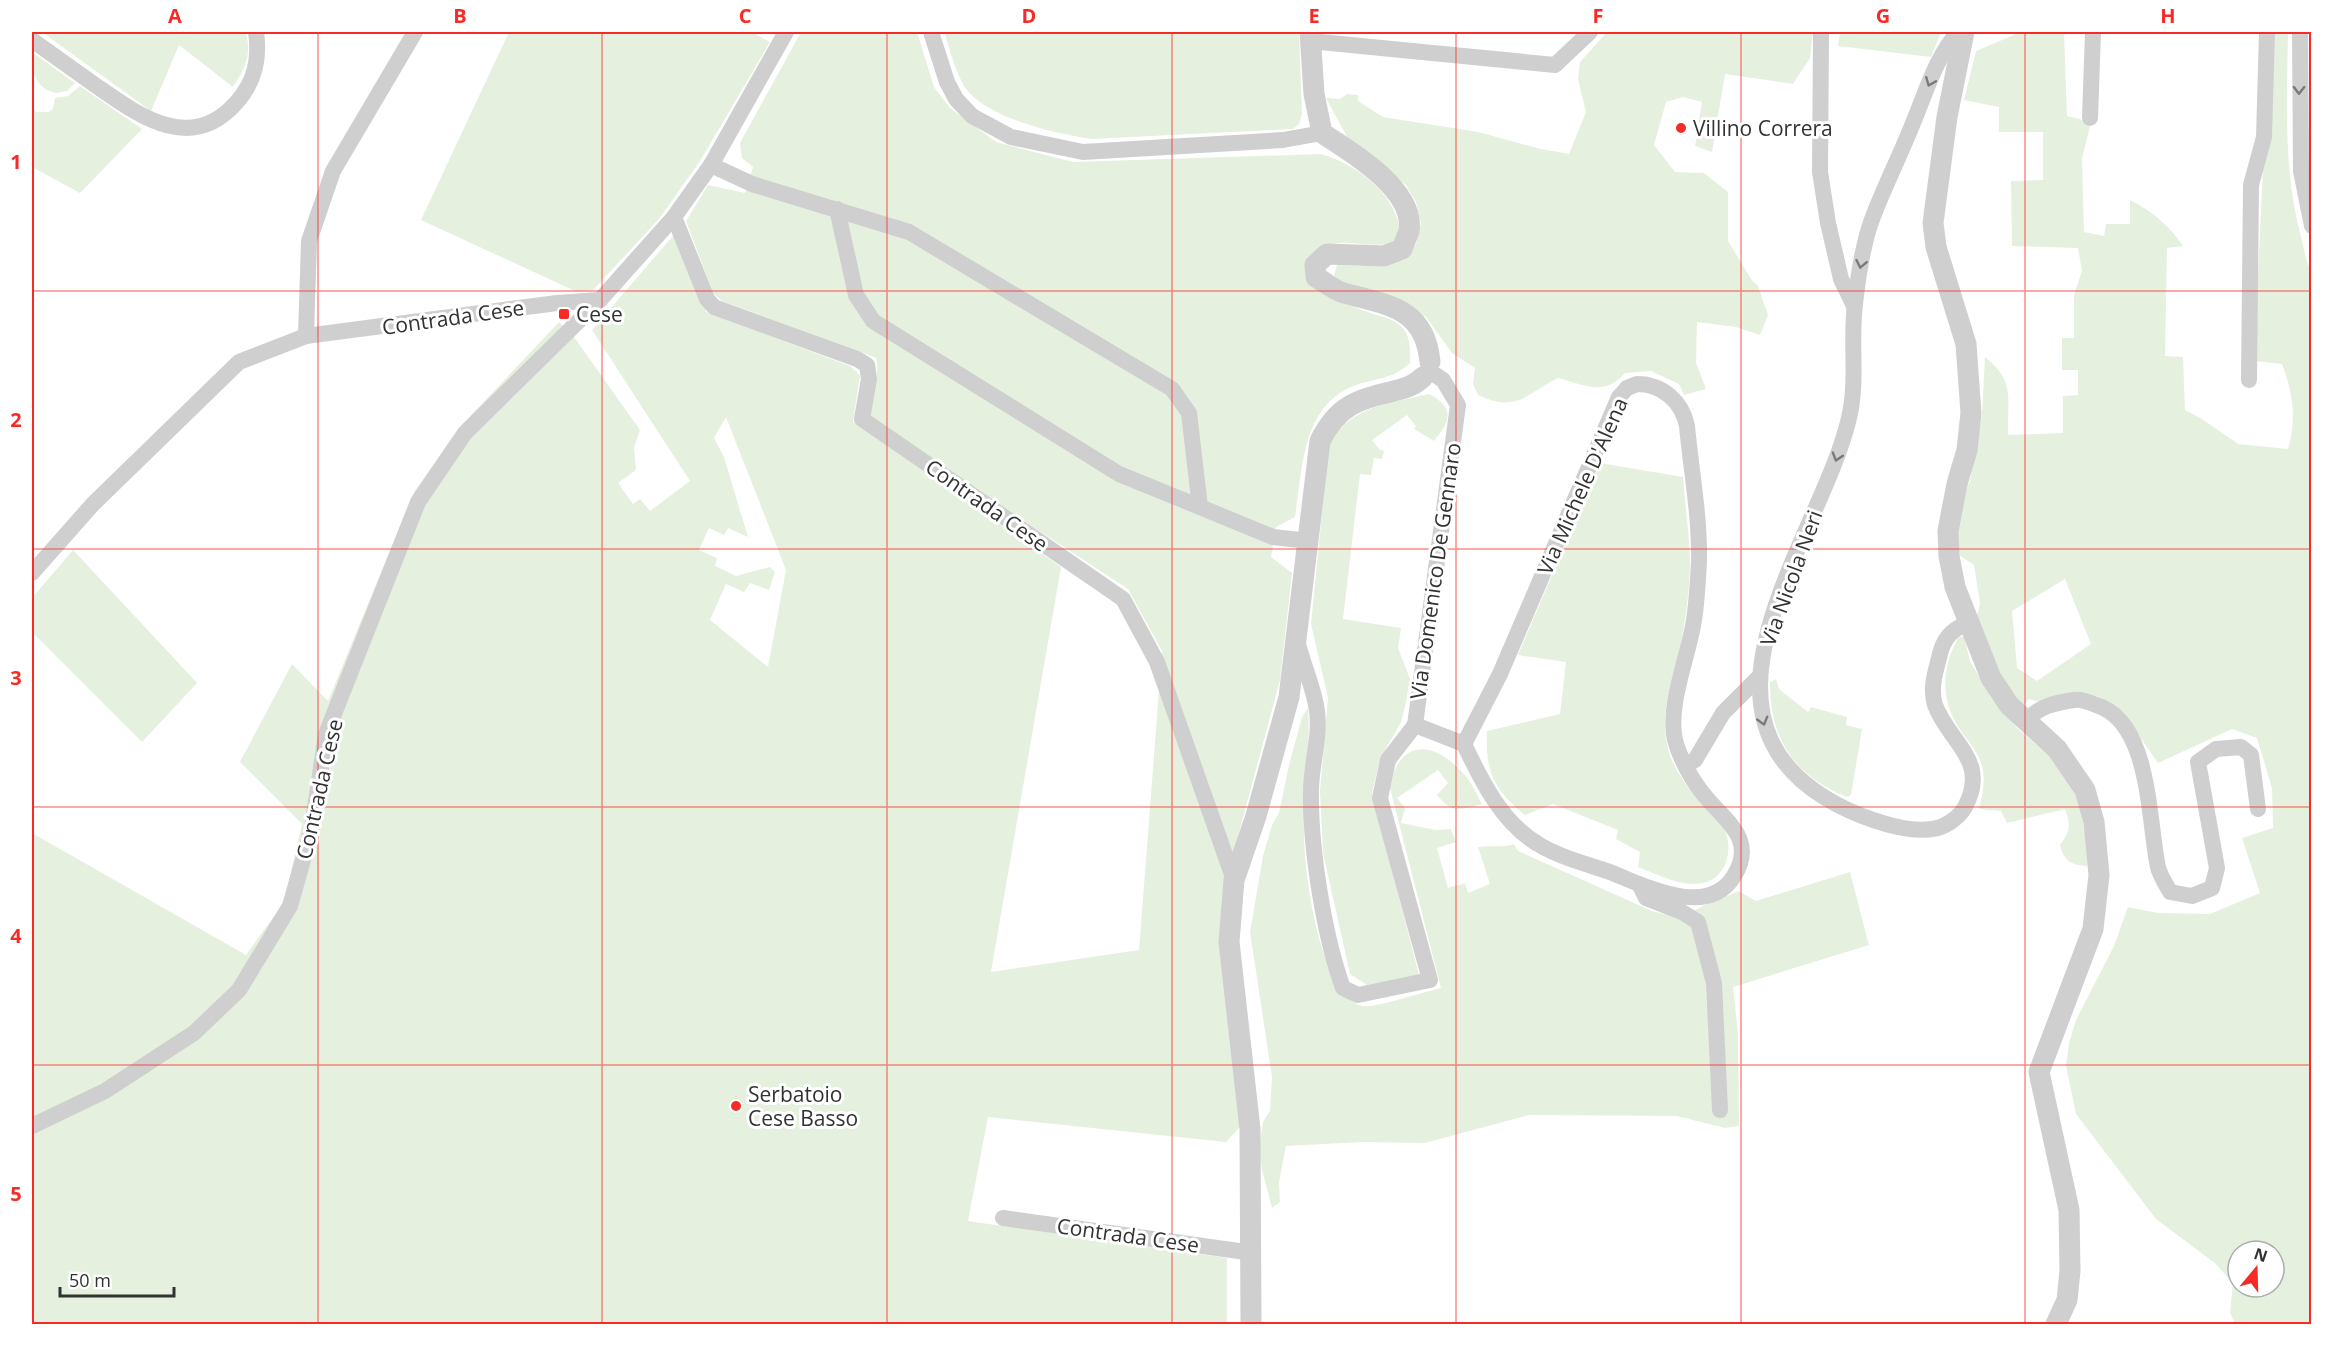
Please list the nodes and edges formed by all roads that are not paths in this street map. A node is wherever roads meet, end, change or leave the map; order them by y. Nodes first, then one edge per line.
1 (256, 32) edge
2 (416, 32) edge
3 (786, 32) edge
4 (931, 32) edge
5 (1590, 32) edge
6 (1821, 32) edge
7 (1958, 32) edge
8 (1964, 32) edge
9 (2093, 32) edge
10 (2267, 32) edge
11 (2300, 32) edge
12 (1310, 36) edge
13 (32, 40) edge
14 (2090, 118) dead end
15 (2305, 129) edge
16 (1322, 133) junction
17 (711, 165) junction
18 (837, 209) junction
19 (674, 217) junction
20 (2312, 226) edge
21 (600, 300) junction
22 (1854, 306) junction
23 (306, 336) junction
24 (1429, 371) junction
25 (2249, 380) dead end
26 (1200, 507) junction
27 (1309, 541) junction
28 (32, 573) edge
29 (1967, 623) junction
30 (1298, 643) junction
31 (1760, 676) junction
32 (2025, 722) junction
33 (1415, 725) junction
34 (1464, 744) junction
35 (1686, 765) junction
36 (2258, 809) dead end
37 (1234, 880) junction
38 (1639, 884) junction
39 (1720, 1110) dead end
40 (32, 1126) edge
41 (1003, 1218) dead end
42 (1252, 1252) junction
43 (1251, 1324) edge
44 (2056, 1324) edge

1 - 13 street
2 - 23 street
3 - 17 street, Contrada Cese
4 - 16 street
5 - 12 street
6 - 22 street
7 -> 22 street, Via Nicola Neri
8 - 29 street
9 - 14 street
10 - 25 street
11 -> 15 street
12 - 16 street
15 - 20 street
16 - 24 street
17 - 18 street
17 - 19 street, Contrada Cese
18 - 26 street
18 - 26 street
19 - 21 street, Contrada Cese
19 - 37 street, Contrada Cese
21 - 23 street, Contrada Cese
21 - 40 street, Contrada Cese
22 -> 31 street, Via Nicola Neri
23 - 28 street, Contrada Cese
24 - 27 street
24 - 33 street, Via Domenico De Gennaro
26 - 27 street
27 - 30 street
31 -> 29 street, Via Nicola Neri
29 - 32 street
30 - 33 street
30 - 37 street
31 - 35 street
32 - 36 street
32 - 44 street
33 - 34 street, Via Domenico De Gennaro
34 - 35 street, Via Michele D'Alena
34 - 38 street, Via Michele D'Alena
35 - 38 street, Via Michele D'Alena
37 - 42 street
38 - 39 street
41 - 42 street, Contrada Cese
42 - 43 street

